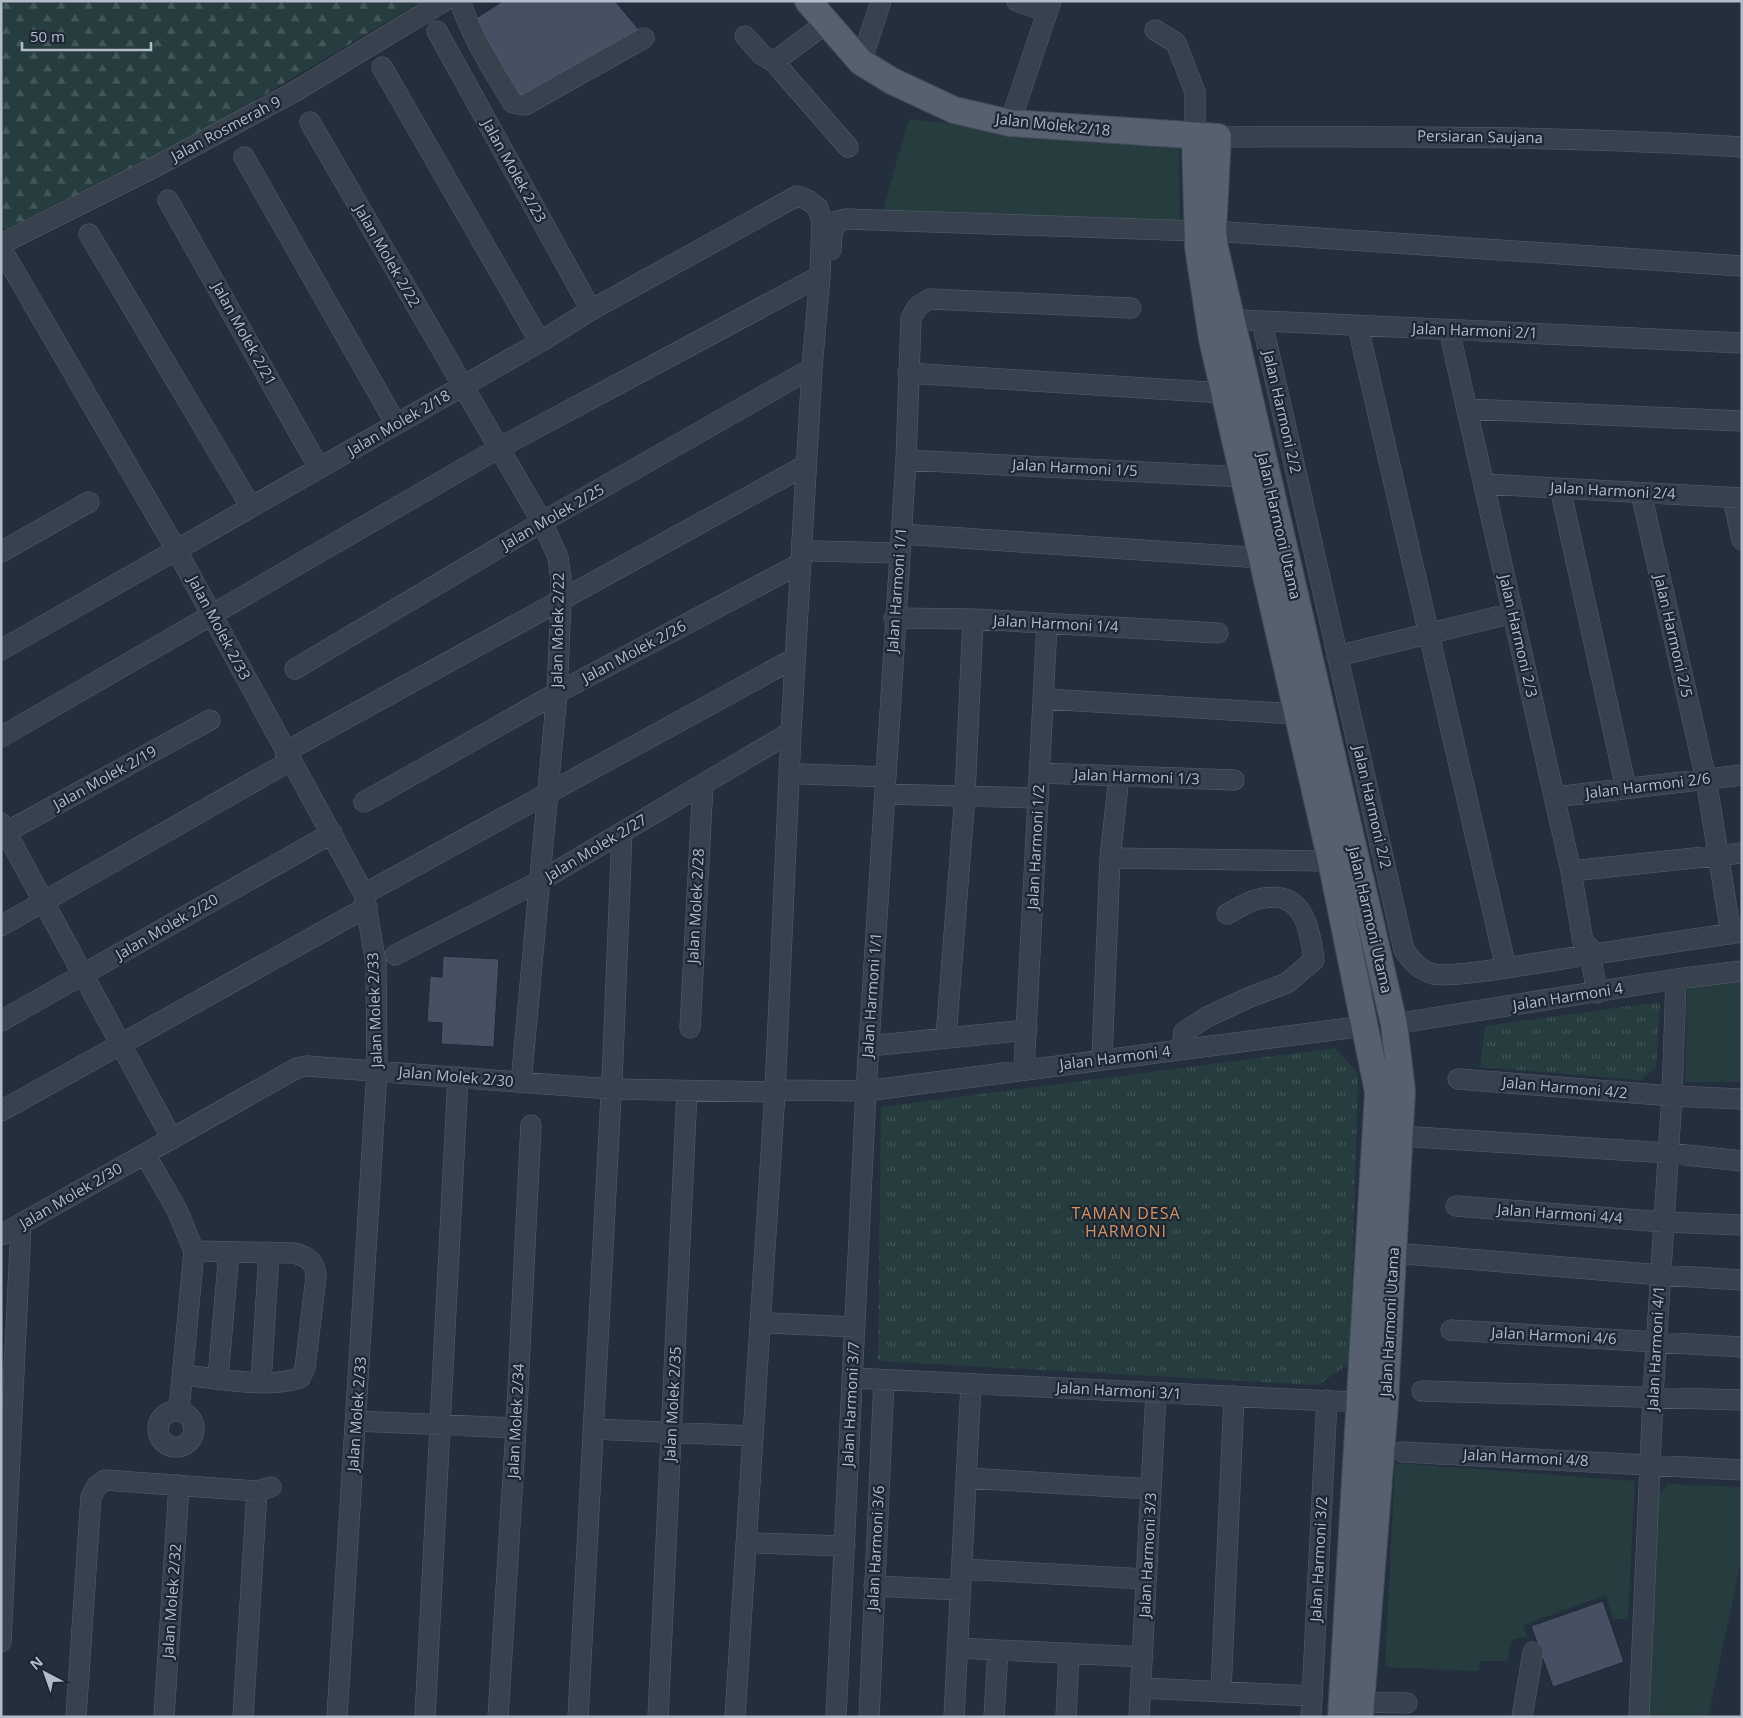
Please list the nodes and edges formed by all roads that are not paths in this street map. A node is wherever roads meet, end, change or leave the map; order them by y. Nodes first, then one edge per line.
1 (444, 1) edge
2 (460, 1) edge
3 (808, 1) edge
4 (881, 1) edge
5 (1017, 1) edge
6 (1049, 6) edge
7 (826, 23) junction
8 (1155, 30) dead end
9 (437, 31) dead end
10 (745, 36) dead end
11 (644, 38) dead end
12 (774, 62) junction
13 (861, 62) junction
14 (382, 68) dead end
15 (310, 122) dead end
16 (1010, 123) junction
17 (1206, 137) junction
18 (848, 147) dead end
19 (1742, 147) edge
20 (244, 157) dead end
21 (168, 200) dead end
22 (1205, 231) junction
23 (89, 234) dead end
24 (1, 244) edge
25 (1, 248) edge
26 (1742, 266) edge
27 (820, 276) junction
28 (1131, 308) dead end
29 (591, 310) junction
30 (1219, 319) junction
31 (1262, 322) junction
32 (1358, 327) junction
33 (1449, 330) junction
34 (540, 342) junction
35 (1742, 343) edge
36 (812, 368) junction
37 (908, 373) junction
38 (463, 386) junction
39 (1223, 393) junction
40 (1467, 409) junction
41 (1742, 421) edge
42 (396, 424) junction
43 (499, 448) junction
44 (906, 460) junction
45 (806, 465) junction
46 (319, 468) junction
47 (1244, 477) junction
48 (1484, 484) junction
49 (1560, 488) junction
50 (1641, 493) junction
51 (1738, 498) edge
52 (89, 502) dead end
53 (251, 507) junction
54 (542, 522) junction
55 (1742, 540) edge
56 (900, 544) junction
57 (177, 551) junction
58 (1, 552) edge
59 (807, 557) junction
60 (1262, 558) junction
61 (561, 602) junction
62 (1513, 613) junction
63 (212, 616) junction
64 (894, 618) junction
65 (973, 619) junction
66 (1047, 624) junction
67 (1218, 633) dead end
68 (1429, 634) junction
69 (1, 650) edge
70 (1337, 656) junction
71 (795, 658) junction
72 (295, 668) dead end
73 (557, 693) junction
74 (1045, 699) junction
75 (1297, 714) junction
76 (210, 720) dead end
77 (791, 732) junction
78 (1, 737) edge
79 (288, 757) junction
80 (1040, 773) junction
81 (802, 774) junction
82 (1742, 775) edge
83 (1120, 776) junction
84 (1706, 779) junction
85 (1234, 780) dead end
86 (703, 784) junction
87 (886, 785) junction
88 (1626, 788) junction
89 (548, 793) junction
90 (964, 795) junction
91 (1555, 797) junction
92 (1039, 798) junction
93 (364, 802) dead end
94 (3, 830) edge
95 (622, 832) junction
96 (332, 834) junction
97 (1742, 853) edge
98 (1718, 855) junction
99 (1110, 858) junction
100 (1331, 861) junction
101 (1572, 871) junction
102 (540, 881) junction
103 (366, 900) junction
104 (44, 902) junction
105 (1227, 914) dead end
106 (1, 926) edge
107 (1737, 933) edge
108 (1584, 951) junction
109 (396, 955) dead end
110 (1506, 968) junction
111 (1742, 971) edge
112 (83, 975) junction
113 (1676, 980) junction
114 (1591, 993) junction
115 (1, 1022) edge
116 (1394, 1024) junction
117 (1364, 1026) junction
118 (690, 1028) dead end
119 (1027, 1030) junction
120 (946, 1037) junction
121 (122, 1046) junction
122 (869, 1046) junction
123 (1182, 1049) junction
124 (1102, 1059) junction
125 (1024, 1070) junction
126 (377, 1071) junction
127 (458, 1077) junction
128 (1458, 1079) dead end
129 (521, 1083) junction
130 (610, 1089) junction
131 (687, 1091) junction
132 (780, 1091) junction
133 (866, 1091) junction
134 (1672, 1096) junction
135 (1742, 1099) edge
136 (1, 1111) edge
137 (531, 1125) dead end
138 (1400, 1136) junction
139 (172, 1139) junction
140 (1668, 1152) junction
141 (145, 1154) junction
142 (1742, 1161) edge
143 (1456, 1206) dead end
144 (1664, 1222) junction
145 (21, 1225) junction
146 (1742, 1225) edge
147 (1, 1235) edge
148 (194, 1251) junction
149 (229, 1252) junction
150 (269, 1252) junction
151 (1394, 1253) junction
152 (1661, 1275) junction
153 (1742, 1280) edge
154 (770, 1323) junction
155 (855, 1327) junction
156 (1451, 1330) dead end
157 (1657, 1342) junction
158 (1742, 1347) edge
159 (183, 1375) junction
160 (218, 1378) junction
161 (853, 1378) junction
162 (884, 1380) junction
163 (261, 1382) junction
164 (971, 1384) junction
165 (1422, 1391) dead end
166 (1156, 1393) junction
167 (1234, 1396) junction
168 (1653, 1396) junction
169 (1327, 1400) junction
170 (1742, 1400) edge
171 (1372, 1403) junction
172 (179, 1411) dead end
173 (356, 1421) junction
174 (441, 1425) junction
175 (516, 1428) junction
176 (593, 1429) junction
177 (671, 1433) junction
178 (753, 1436) junction
179 (1402, 1452) dead end
180 (1651, 1464) junction
181 (1742, 1470) edge
182 (967, 1478) junction
183 (179, 1485) junction
184 (1151, 1489) junction
185 (757, 1542) junction
186 (845, 1546) junction
187 (962, 1569) junction
188 (1146, 1579) junction
189 (874, 1586) junction
190 (961, 1590) junction
191 (1, 1642) edge
192 (958, 1648) junction
193 (998, 1650) junction
194 (1533, 1652) dead end
195 (1069, 1653) junction
196 (1143, 1657) junction
197 (1141, 1688) junction
198 (1221, 1691) junction
199 (1312, 1696) junction
200 (1408, 1703) dead end
201 (1354, 1712) edge
202 (76, 1717) edge
203 (164, 1717) edge
204 (243, 1717) edge
205 (337, 1717) edge
206 (425, 1717) edge
207 (498, 1717) edge
208 (578, 1717) edge
209 (658, 1717) edge
210 (735, 1717) edge
211 (748, 1717) edge
212 (836, 1717) edge
213 (869, 1717) edge
214 (954, 1717) edge
215 (994, 1717) edge
216 (1066, 1717) edge
217 (1140, 1717) edge
218 (1311, 1717) edge
219 (1522, 1717) edge
220 (1639, 1717) edge

1 - 24 street, Jalan Rosmerah 9
2 - 11 street
3 - 7 main road, Jalan Molek 2/18
4 - 13 street
5 - 6 street
6 - 16 street
7 - 12 street
7 - 13 main road, Jalan Molek 2/18
8 - 17 street
9 - 29 street, Jalan Molek 2/23
10 - 12 street
12 - 18 street
13 - 16 main road, Jalan Molek 2/18
14 - 34 street
15 - 38 street, Jalan Molek 2/22
16 - 17 main road, Jalan Molek 2/18
17 - 19 street, Persiaran Saujana
17 - 22 main road, Jalan Harmoni Utama
20 - 42 street
21 - 46 street, Jalan Molek 2/21
22 - 26 street
22 - 30 main road, Jalan Harmoni Utama
22 - 59 street
23 - 53 street
25 - 57 street, Jalan Molek 2/33
27 - 29 street, Jalan Molek 2/18
27 - 36 street
27 - 43 street
28 - 37 street, Jalan Harmoni 1/1
29 - 34 street, Jalan Molek 2/18
30 - 31 street, Jalan Harmoni 2/1
30 - 39 main road, Jalan Harmoni Utama
30 - 116 main road, Jalan Harmoni Utama
31 - 32 street, Jalan Harmoni 2/1
31 - 70 street, Jalan Harmoni 2/2
32 - 33 street, Jalan Harmoni 2/1
32 - 68 street
33 - 35 street, Jalan Harmoni 2/1
33 - 40 street, Jalan Harmoni 2/3
34 - 38 street, Jalan Molek 2/18
36 - 45 street
36 - 54 street, Jalan Molek 2/25
37 - 39 street
37 - 44 street, Jalan Harmoni 1/1
38 - 42 street, Jalan Molek 2/18
38 - 43 street, Jalan Molek 2/22
39 - 47 main road, Jalan Harmoni Utama
40 - 41 street
40 - 48 street, Jalan Harmoni 2/3
42 - 46 street, Jalan Molek 2/18
43 - 54 street, Jalan Molek 2/22
43 - 63 street
44 - 47 street, Jalan Harmoni 1/5
44 - 56 street, Jalan Harmoni 1/1
45 - 59 street
45 - 61 street
46 - 53 street, Jalan Molek 2/18
47 - 60 main road, Jalan Harmoni Utama
48 - 49 street, Jalan Harmoni 2/4
48 - 62 street, Jalan Harmoni 2/3
49 - 50 street, Jalan Harmoni 2/4
49 - 88 street
50 - 51 street, Jalan Harmoni 2/4
50 - 84 street, Jalan Harmoni 2/5
51 - 55 street
52 - 58 street
53 - 57 street, Jalan Molek 2/18
54 - 61 street, Jalan Molek 2/22
54 - 72 street, Jalan Molek 2/25
56 - 59 street
56 - 60 street
56 - 64 street, Jalan Harmoni 1/1
57 - 63 street, Jalan Molek 2/33
57 - 69 street, Jalan Molek 2/18
59 - 71 street
59 - 73 street, Jalan Molek 2/26
59 - 81 street
60 - 75 main road, Jalan Harmoni Utama
61 - 73 street, Jalan Molek 2/22
61 - 79 street
62 - 68 street
62 - 91 street, Jalan Harmoni 2/3
63 - 78 street
63 - 79 street, Jalan Molek 2/33
64 - 65 street, Jalan Harmoni 1/4
64 - 87 street, Jalan Harmoni 1/1
65 - 66 street, Jalan Harmoni 1/4
65 - 90 street
66 - 67 street, Jalan Harmoni 1/4
66 - 74 street, Jalan Harmoni 1/2
68 - 70 street
68 - 110 street
70 - 110 street, Jalan Harmoni 2/2
71 - 77 street
71 - 89 street
73 - 89 street, Jalan Molek 2/22
73 - 93 street, Jalan Molek 2/26
74 - 75 street
74 - 80 street, Jalan Harmoni 1/2
75 - 100 main road, Jalan Harmoni Utama
76 - 94 street, Jalan Molek 2/19
77 - 86 street, Jalan Molek 2/27
77 - 132 street
79 - 96 street, Jalan Molek 2/33
79 - 104 street
80 - 83 street, Jalan Harmoni 1/3
80 - 92 street, Jalan Harmoni 1/2
81 - 87 street
81 - 132 street
82 - 84 street, Jalan Harmoni 2/6
83 - 85 street, Jalan Harmoni 1/3
83 - 99 street
84 - 88 street, Jalan Harmoni 2/6
84 - 98 street, Jalan Harmoni 2/5
86 - 95 street, Jalan Molek 2/27
86 - 118 street, Jalan Molek 2/28
87 - 90 street
87 - 122 street, Jalan Harmoni 1/1
88 - 91 street, Jalan Harmoni 2/6
89 - 102 street, Jalan Molek 2/22
89 - 103 street
90 - 92 street
90 - 120 street
91 - 101 street, Jalan Harmoni 2/3
92 - 119 street, Jalan Harmoni 1/2
94 - 104 street
95 - 102 street, Jalan Molek 2/27
95 - 130 street
96 - 103 street, Jalan Molek 2/33
96 - 112 street, Jalan Molek 2/20
97 - 98 street
98 - 101 street
98 - 107 street, Jalan Harmoni 2/5
99 - 100 street
99 - 124 street
100 - 117 main road, Jalan Harmoni Utama
101 - 108 street, Jalan Harmoni 2/3
102 - 109 street, Jalan Molek 2/27
102 - 129 street, Jalan Molek 2/22
103 - 121 street
103 - 126 street, Jalan Molek 2/33
104 - 106 street
104 - 112 street
105 - 123 street
107 - 108 street, Jalan Harmoni 2/2
108 - 110 street, Jalan Harmoni 2/2
108 - 114 street, Jalan Harmoni 2/3
111 - 113 street, Jalan Harmoni 4
112 - 115 street, Jalan Molek 2/20
112 - 121 street
113 - 114 street, Jalan Harmoni 4
113 - 134 street, Jalan Harmoni 4/1
114 - 116 street, Jalan Harmoni 4
116 - 138 main road, Jalan Harmoni Utama
117 - 123 street, Jalan Harmoni 4
117 - 171 main road, Jalan Harmoni Utama
119 - 120 street
119 - 125 street, Jalan Harmoni 1/2
120 - 122 street
121 - 136 street
121 - 139 street
122 - 133 street, Jalan Harmoni 1/1
123 - 124 street, Jalan Harmoni 4
124 - 125 street, Jalan Harmoni 4
125 - 133 street, Jalan Harmoni 4
126 - 127 street, Jalan Molek 2/30
126 - 139 street, Jalan Molek 2/30
126 - 173 street, Jalan Molek 2/33
127 - 129 street, Jalan Molek 2/30
127 - 174 street
128 - 134 street, Jalan Harmoni 4/2
129 - 130 street, Jalan Molek 2/30
130 - 131 street, Jalan Molek 2/30
130 - 176 street
131 - 132 street, Jalan Molek 2/30
131 - 177 street, Jalan Molek 2/35
132 - 133 street, Jalan Harmoni 4
132 - 154 street
132 - 178 street
133 - 155 street, Jalan Harmoni 3/7
134 - 135 street, Jalan Harmoni 4/2
134 - 140 street, Jalan Harmoni 4/1
137 - 175 street, Jalan Molek 2/34
138 - 140 street
138 - 151 main road, Jalan Harmoni Utama
139 - 141 street, Jalan Molek 2/30
140 - 142 street
140 - 144 street, Jalan Harmoni 4/1
141 - 145 street, Jalan Molek 2/30
141 - 148 street
143 - 144 street, Jalan Harmoni 4/4
144 - 146 street, Jalan Harmoni 4/4
144 - 152 street, Jalan Harmoni 4/1
145 - 147 street, Jalan Molek 2/30
145 - 191 street
148 - 149 street
148 - 159 street
149 - 150 street
149 - 160 street
150 - 163 street
150 - 163 street
151 - 152 street
151 - 171 main road, Jalan Harmoni Utama
152 - 153 street
152 - 157 street, Jalan Harmoni 4/1
154 - 155 street
154 - 185 street
155 - 161 street, Jalan Harmoni 3/7
156 - 157 street, Jalan Harmoni 4/6
157 - 158 street, Jalan Harmoni 4/6
157 - 168 street, Jalan Harmoni 4/1
159 - 160 street
159 - 172 street
160 - 163 street
161 - 162 street, Jalan Harmoni 3/1
161 - 186 street, Jalan Harmoni 3/7
162 - 164 street, Jalan Harmoni 3/1
162 - 189 street, Jalan Harmoni 3/6
164 - 166 street, Jalan Harmoni 3/1
164 - 182 street
165 - 168 street
166 - 167 street, Jalan Harmoni 3/1
166 - 184 street, Jalan Harmoni 3/3
167 - 169 street, Jalan Harmoni 3/1
167 - 198 street
168 - 170 street
168 - 180 street, Jalan Harmoni 4/1
169 - 171 street, Jalan Harmoni 3/1
169 - 199 street, Jalan Harmoni 3/2
171 - 201 main road, Jalan Harmoni Utama
173 - 174 street
173 - 205 street, Jalan Molek 2/33
174 - 175 street
174 - 206 street
175 - 207 street, Jalan Molek 2/34
176 - 177 street
176 - 208 street
177 - 178 street
177 - 209 street, Jalan Molek 2/35
178 - 210 street
179 - 180 street, Jalan Harmoni 4/8
180 - 181 street, Jalan Harmoni 4/8
180 - 220 street, Jalan Harmoni 4/1
182 - 184 street
182 - 187 street
183 - 202 street
183 - 203 street, Jalan Molek 2/32
183 - 204 street
184 - 188 street, Jalan Harmoni 3/3
185 - 186 street
185 - 211 street
186 - 212 street, Jalan Harmoni 3/7
187 - 188 street
187 - 190 street
188 - 196 street, Jalan Harmoni 3/3
189 - 190 street
189 - 213 street, Jalan Harmoni 3/6
190 - 192 street
192 - 193 street
192 - 214 street
193 - 195 street
193 - 215 street
194 - 219 street
195 - 196 street
195 - 216 street
196 - 197 street, Jalan Harmoni 3/3
197 - 198 street
197 - 217 street, Jalan Harmoni 3/3
198 - 199 street
199 - 218 street, Jalan Harmoni 3/2
200 - 201 street

